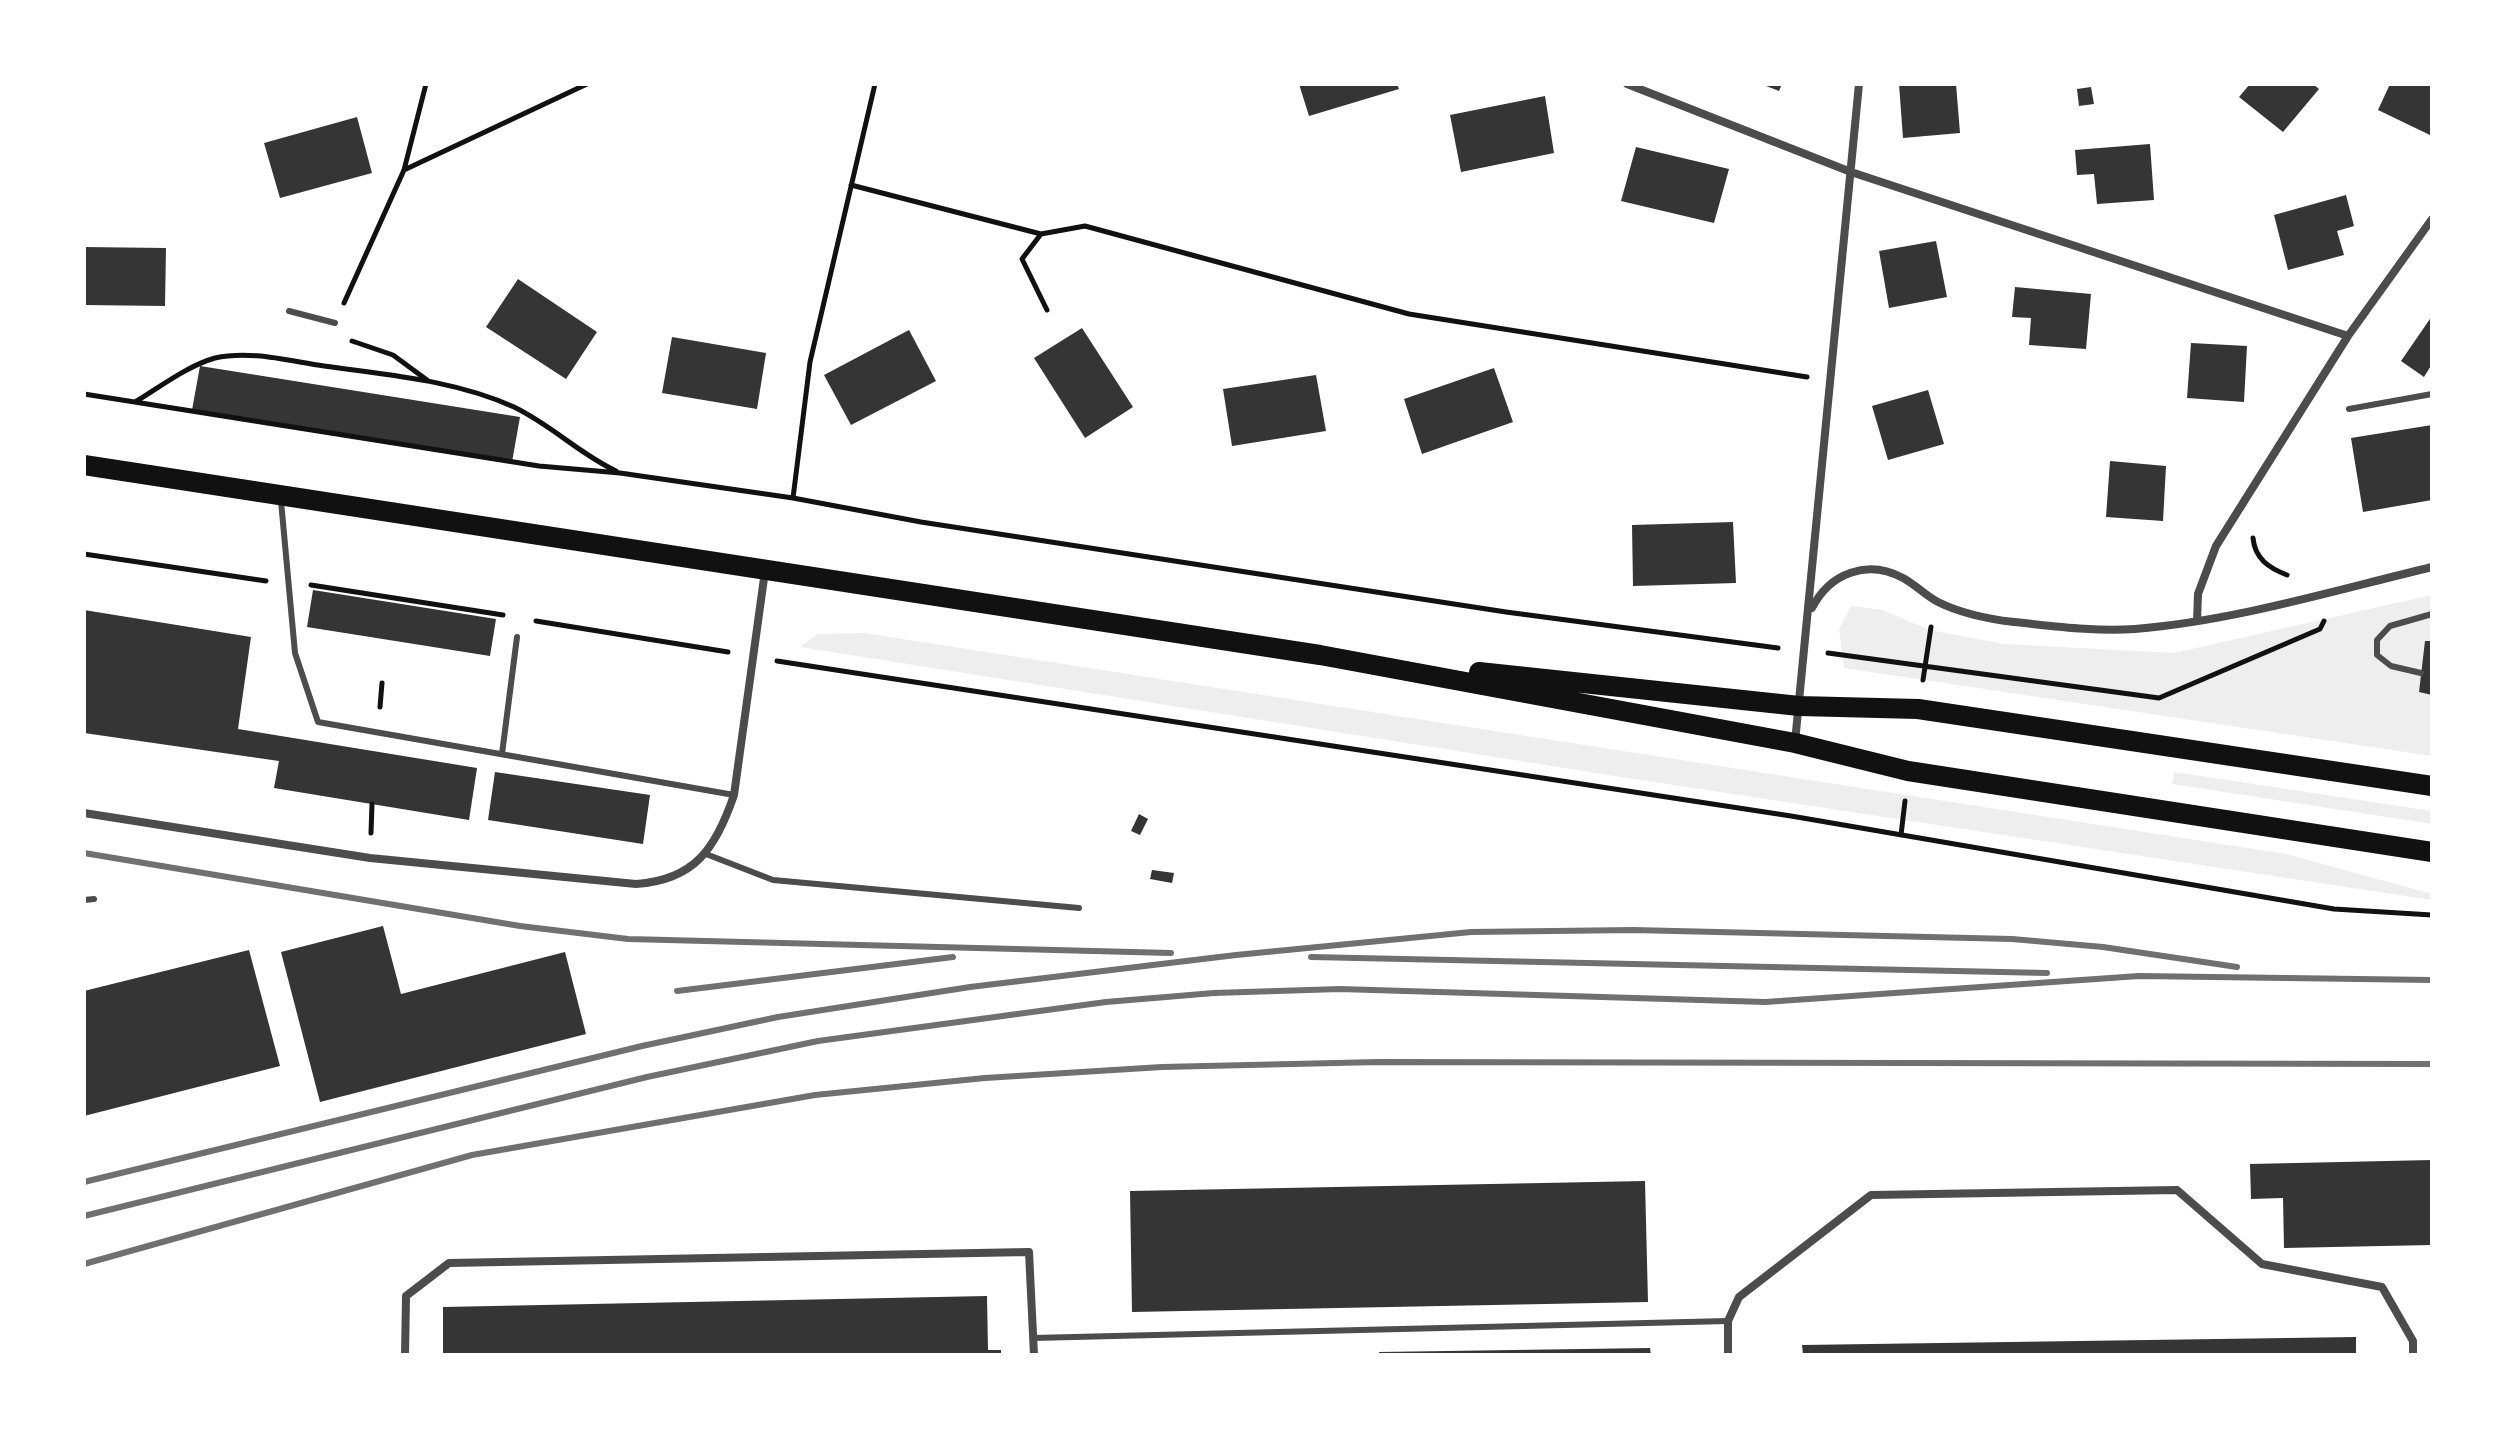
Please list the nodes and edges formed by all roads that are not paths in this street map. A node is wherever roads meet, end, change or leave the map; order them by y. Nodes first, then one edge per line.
1 (1627, 84) edge
2 (1859, 84) edge
3 (1851, 172) junction
4 (2432, 219) edge
5 (289, 311) dead end
6 (335, 323) road end
7 (2348, 336) junction
8 (2432, 394) edge
9 (2349, 409) dead end
10 (84, 465) edge
11 (281, 495) junction
12 (2432, 567) edge
13 (765, 571) junction
14 (1810, 613) junction
15 (2432, 614) edge
16 (2197, 621) junction
17 (517, 637) dead end
18 (1320, 655) junction
19 (2421, 673) dead end
20 (1799, 706) junction
21 (1795, 743) junction
22 (502, 754) junction
23 (2432, 786) edge
24 (734, 795) junction
25 (84, 813) edge
26 (2432, 852) edge
27 (706, 854) junction
28 (94, 899) dead end
29 (84, 900) edge
30 (1079, 908) dead end
31 (1728, 1321) junction
32 (1033, 1338) junction
33 (405, 1355) edge
34 (1034, 1355) edge
35 (1728, 1355) edge
36 (2413, 1355) edge

1 - 3 street
2 - 3 street
3 - 7 street
3 - 14 street
4 - 7 street
5 - 6 lane
7 - 16 street
8 - 9 lane
10 - 11 main road
11 - 13 main road
11 - 22 lane
12 - 16 street
13 - 18 main road
13 - 24 street
14 - 16 street
14 - 20 street
15 - 19 lane
17 - 22 lane
18 - 20 main road
18 - 21 main road
20 - 21 street
20 - 23 main road
21 - 26 main road
22 - 24 lane
24 - 27 street
25 - 27 street
27 - 30 lane
28 - 29 lane
31 - 32 lane
31 - 35 street
31 - 36 street
32 - 33 street
32 - 34 street

